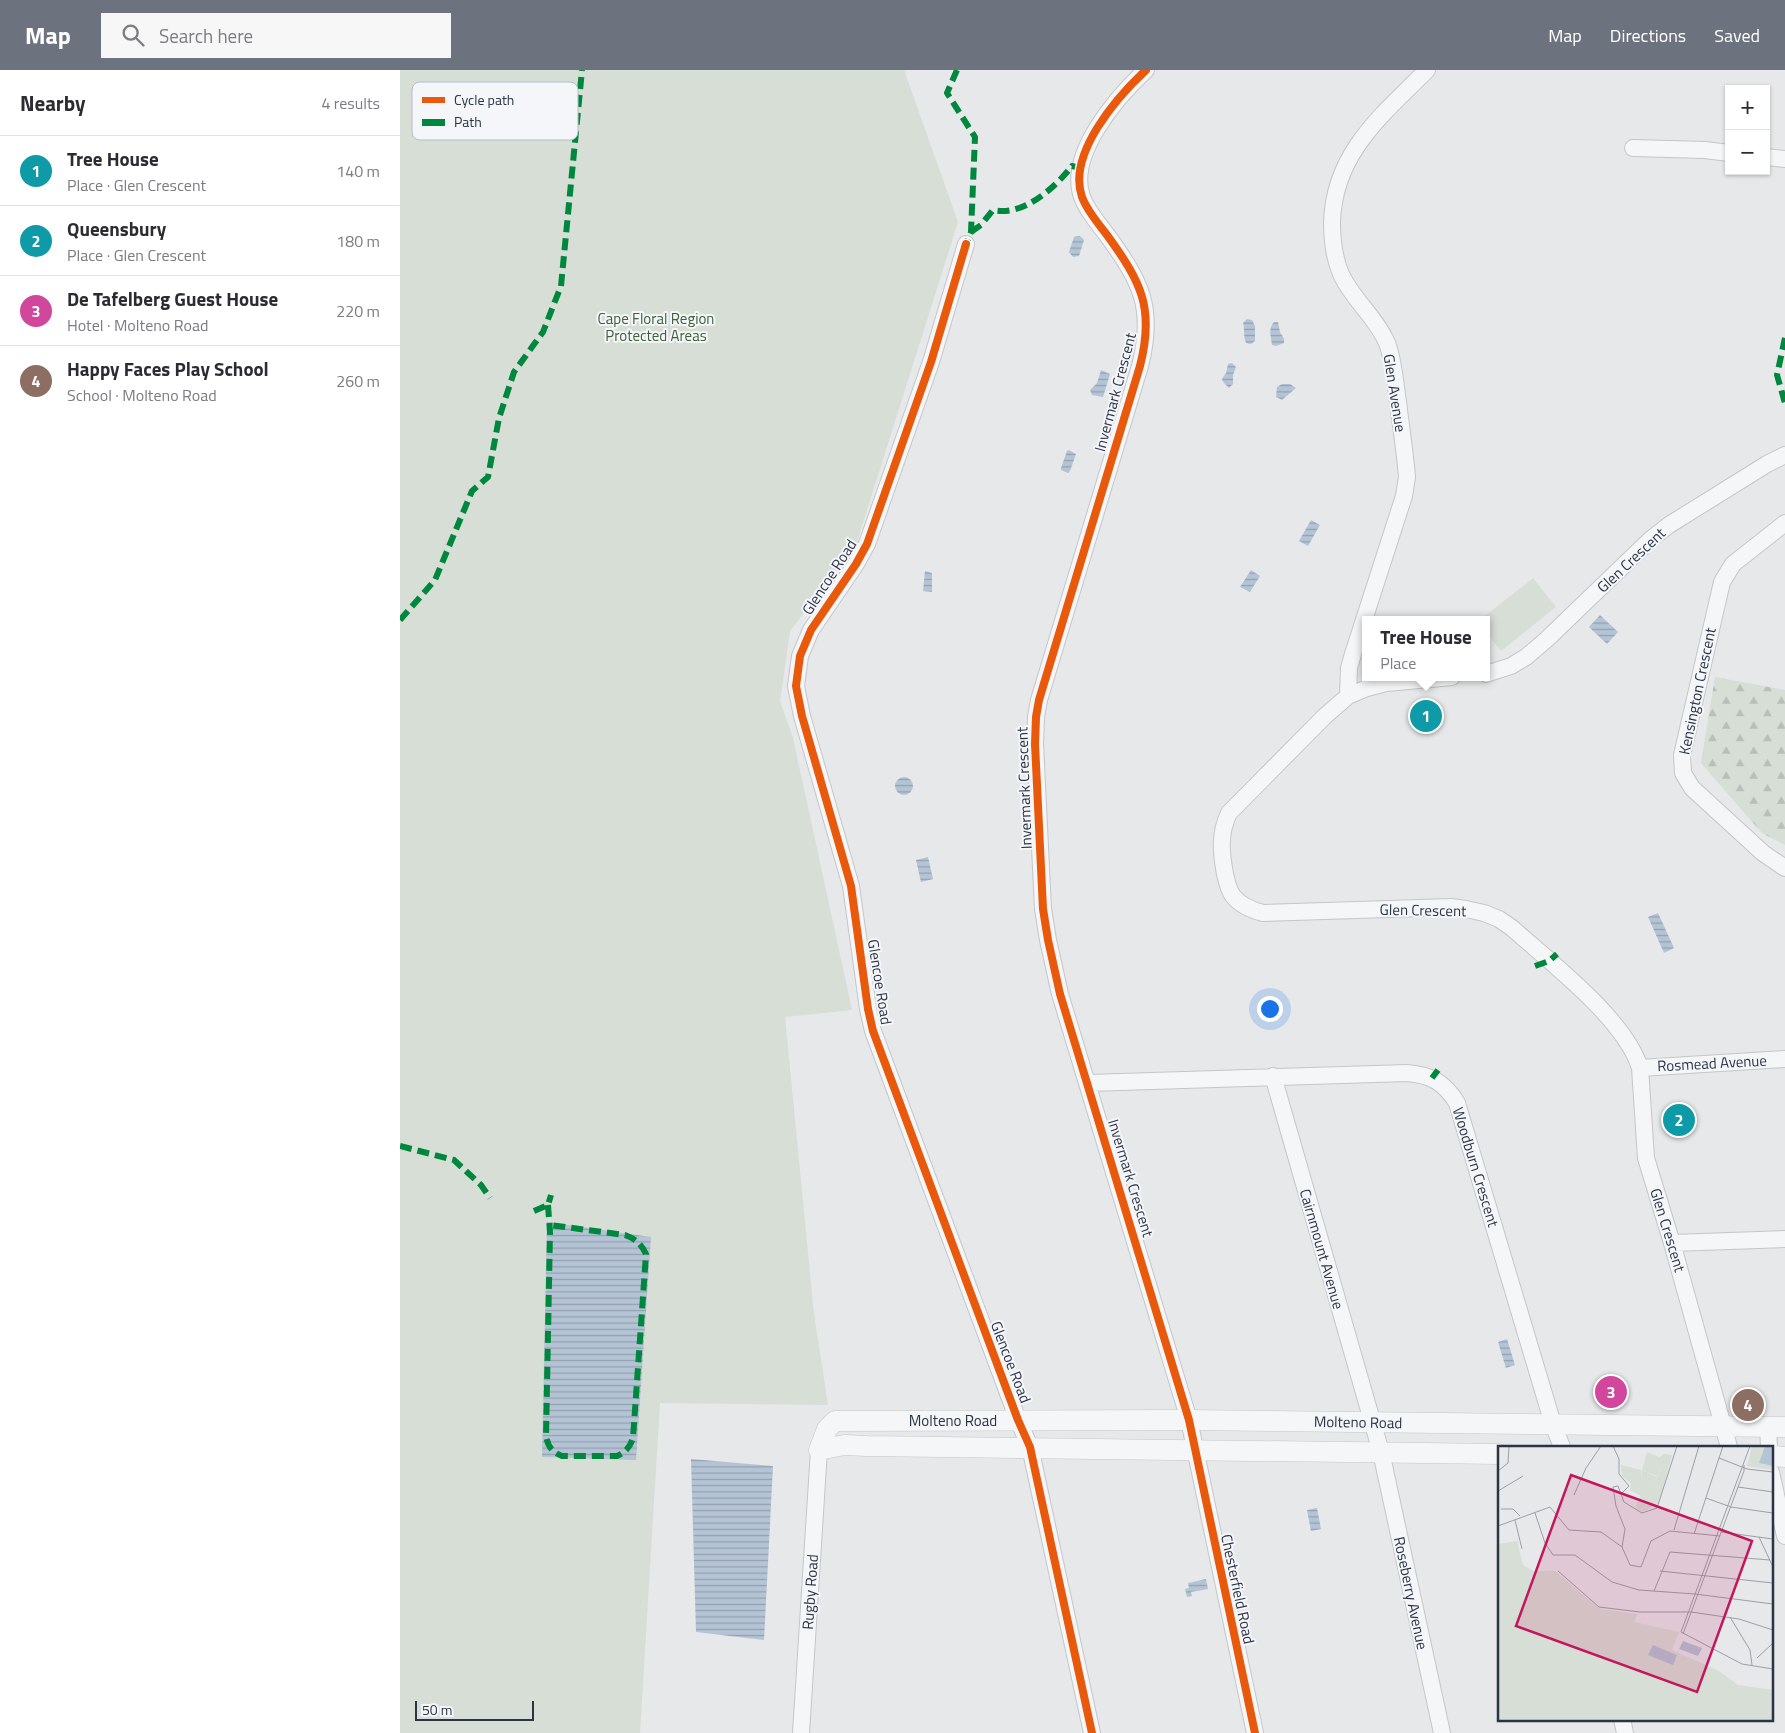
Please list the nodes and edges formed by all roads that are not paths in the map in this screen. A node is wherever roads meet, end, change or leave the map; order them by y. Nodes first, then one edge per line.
1 (1146, 70) edge
2 (1427, 70) edge
3 (1633, 148) dead end
4 (1725, 152) edge
5 (1770, 157) edge
6 (1785, 159) edge
7 (966, 244) dead end
8 (1785, 456) edge
9 (1784, 527) edge
10 (1365, 616) edge
11 (1362, 624) edge
12 (1490, 673) edge
13 (1399, 681) edge
14 (1348, 696) junction
15 (1785, 868) edge
16 (1785, 1059) edge
17 (1640, 1068) junction
18 (1273, 1076) junction
19 (1088, 1083) junction
20 (1785, 1239) edge
21 (1672, 1243) junction
22 (940, 1420) junction
23 (1018, 1420) junction
24 (1058, 1420) junction
25 (1112, 1420) junction
26 (1189, 1420) junction
27 (868, 1421) junction
28 (1262, 1421) junction
29 (1372, 1422) junction
30 (1485, 1423) junction
31 (1553, 1424) junction
32 (1724, 1425) junction
33 (1774, 1434) edge
34 (867, 1446) junction
35 (939, 1446) junction
36 (1562, 1446) edge
37 (1729, 1446) edge
38 (1030, 1447) junction
39 (1061, 1448) junction
40 (1111, 1448) junction
41 (819, 1450) junction
42 (1194, 1450) junction
43 (1262, 1451) junction
44 (1381, 1452) junction
45 (1491, 1454) edge
46 (1772, 1456) edge
47 (1785, 1457) edge
48 (1772, 1477) edge
49 (1785, 1536) edge
50 (1622, 1720) edge
51 (801, 1733) edge
52 (1092, 1733) edge
53 (1255, 1733) edge
54 (1442, 1733) edge
55 (1625, 1733) edge

1 - 19 street, Invermark Crescent
2 - 10 street, Glen Avenue
3 - 4 street
5 - 6 street
7 - 23 street, Glencoe Road
8 - 12 street, Glen Crescent
9 - 15 street, Kensington Crescent
11 - 14 street, Glen Avenue
13 - 14 street, Glen Crescent
14 - 17 street, Glen Crescent
16 - 17 street, Rosmead Avenue
17 - 21 street, Glen Crescent
18 - 19 street, Woodburn Crescent
18 - 29 street, Cairnmount Avenue
18 - 31 street, Woodburn Crescent
19 - 26 street, Invermark Crescent
20 - 21 street
21 - 32 street, Glen Crescent
22 - 23 street, Molteno Road
22 - 27 street, Molteno Road
22 - 35 street
23 - 24 street, Molteno Road
23 - 38 street, Glencoe Road
24 - 25 street, Molteno Road
24 - 39 street
25 - 26 street, Molteno Road
25 - 40 street
26 - 28 street, Molteno Road
26 - 42 street, Invermark Crescent
27 - 34 street
27 - 41 street, Molteno Road
28 - 29 street, Molteno Road
28 - 43 street
29 - 30 street, Molteno Road
29 - 44 street, Cairnmount Avenue
30 - 31 street, Molteno Road
30 - 45 street
31 - 32 street, Molteno Road
31 - 36 street, Woodburn Crescent
32 - 33 street, Molteno Road
32 - 37 street, Glen Crescent
34 - 35 street, Molteno Road
34 - 41 street, Molteno Road
35 - 38 street, Molteno Road
38 - 39 street, Molteno Road
38 - 52 street, Glencoe Road
39 - 40 street, Molteno Road
40 - 42 street, Molteno Road
41 - 51 street, Rugby Road
42 - 43 street, Molteno Road
42 - 53 street, Chesterfield Road
43 - 44 street, Molteno Road
44 - 45 street, Molteno Road
44 - 54 street, Roseberry Avenue
46 - 47 street
48 - 49 street
50 - 55 street

